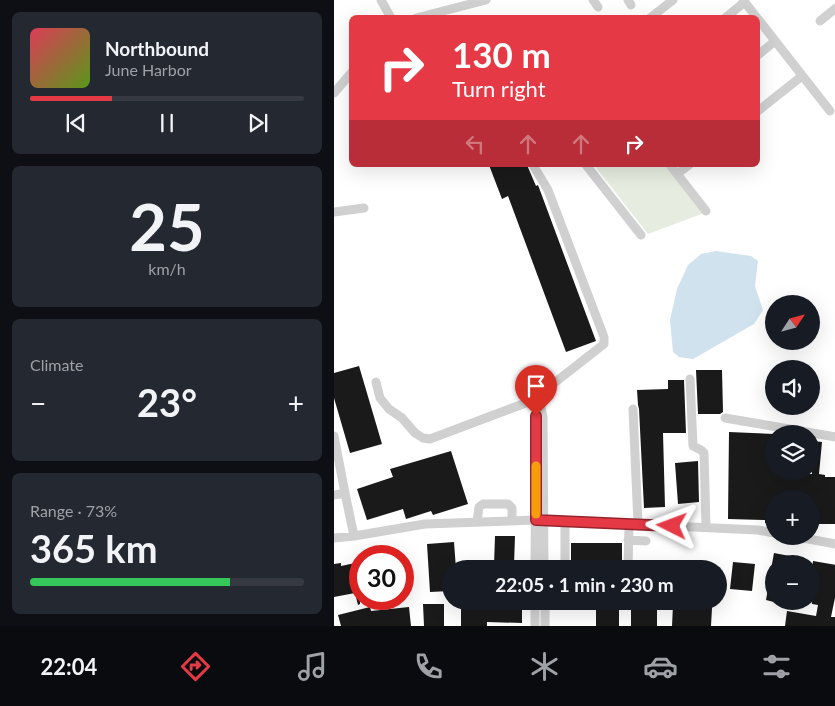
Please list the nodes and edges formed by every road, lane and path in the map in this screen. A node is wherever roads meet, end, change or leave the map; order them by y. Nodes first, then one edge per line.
1 (381, 0) edge
2 (486, 0) edge
3 (673, 0) edge
4 (745, 1) edge
5 (835, 8) edge
6 (389, 15) edge
7 (428, 15) edge
8 (654, 15) edge
9 (729, 15) edge
10 (755, 15) edge
11 (820, 21) dead end
12 (760, 22) edge
13 (775, 41) junction
14 (760, 53) edge
15 (349, 76) edge
16 (802, 76) junction
17 (334, 94) edge
18 (760, 109) edge
19 (830, 111) dead end
20 (534, 167) edge
21 (588, 167) edge
22 (672, 167) edge
23 (686, 167) edge
24 (677, 174) junction
25 (364, 208) dead end
26 (706, 211) dead end
27 (334, 212) edge
28 (641, 235) dead end
29 (690, 379) dead end
30 (376, 382) dead end
31 (539, 398) junction
32 (633, 409) dead end
33 (725, 418) dead end
34 (334, 436) edge
35 (835, 437) edge
36 (345, 493) junction
37 (334, 495) edge
38 (540, 520) junction
39 (512, 521) junction
40 (565, 521) junction
41 (477, 522) junction
42 (633, 524) junction
43 (706, 527) junction
44 (765, 531) edge
45 (354, 536) junction
46 (334, 538) edge
47 (628, 540) junction
48 (646, 541) dead end
49 (820, 541) edge
50 (835, 544) edge
51 (536, 560) edge
52 (543, 560) edge
53 (564, 560) edge
54 (628, 560) edge
55 (535, 610) edge
56 (545, 610) edge
57 (535, 626) edge
58 (545, 626) edge

1 - 6 street
2 - 7 street
3 - 8 street
4 - 9 street
4 - 10 street
5 - 11 street
12 - 13 street
13 - 14 street
13 - 16 street
15 - 17 street
16 - 18 street
16 - 19 street
20 - 31 street
21 - 28 street
22 - 24 street
23 - 24 street
24 - 26 street
25 - 27 street
29 - 43 street
30 - 31 street
31 - 38 street
32 - 42 street
33 - 35 street
34 - 36 street
36 - 37 street
36 - 45 street
38 - 39 street
38 - 40 street
38 - 51 street
38 - 52 street
39 - 41 street
39 - 41 street
40 - 42 street
40 - 53 street
41 - 45 street
42 - 43 street
42 - 47 street
43 - 44 street
45 - 46 street
47 - 48 street
47 - 54 street
49 - 50 street
55 - 57 street
56 - 58 street

